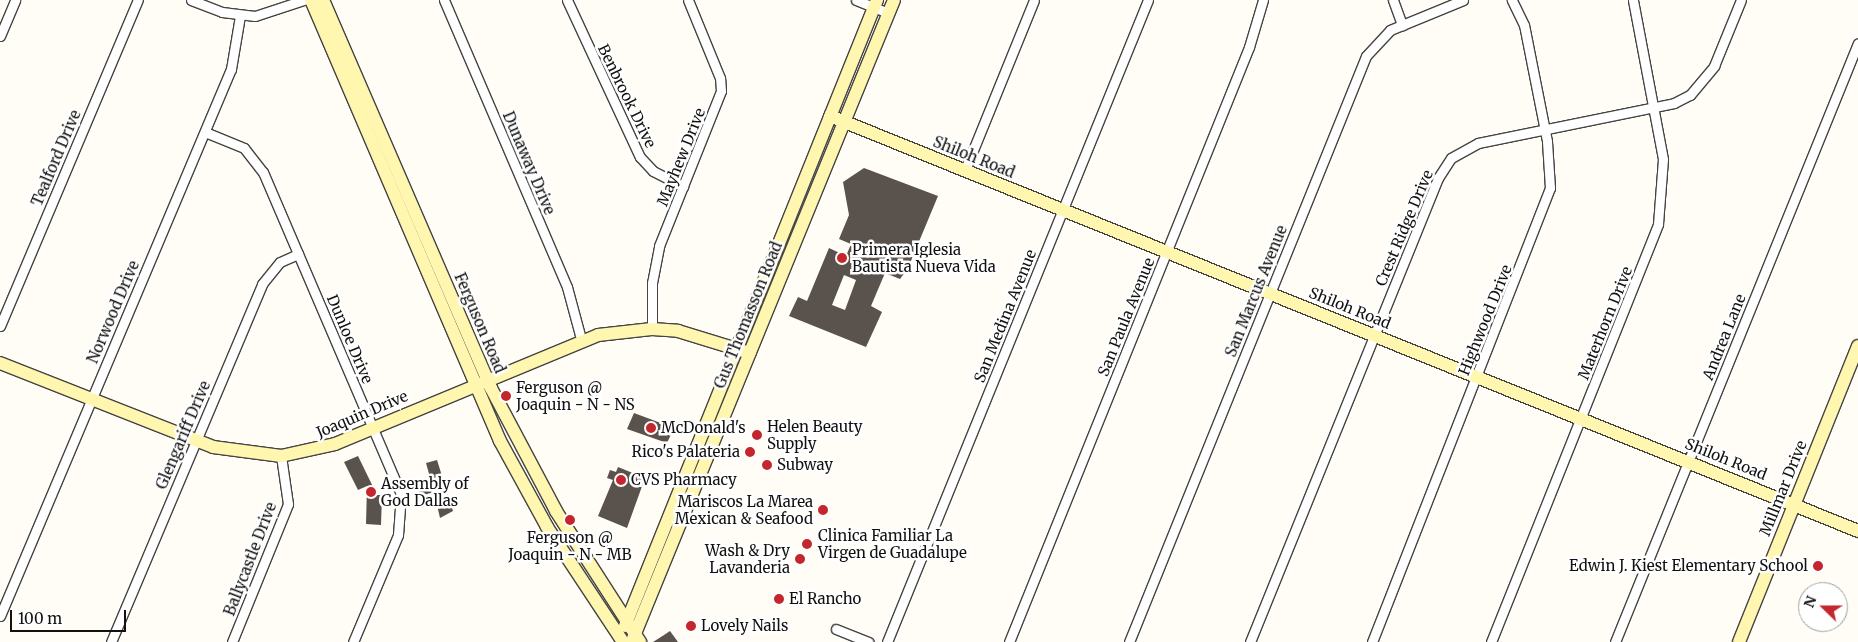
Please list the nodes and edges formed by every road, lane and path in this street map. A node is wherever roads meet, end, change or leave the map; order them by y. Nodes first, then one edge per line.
1 (15, 0) edge
2 (138, 0) edge
3 (191, 0) edge
4 (304, 0) edge
5 (311, 0) edge
6 (323, 0) edge
7 (444, 0) edge
8 (567, 0) edge
9 (688, 0) edge
10 (856, 0) edge
11 (894, 0) edge
12 (1034, 0) edge
13 (1148, 0) edge
14 (1263, 0) edge
15 (1393, 0) edge
16 (1463, 0) edge
17 (1512, 0) edge
18 (1633, 0) edge
19 (1741, 0) edge
20 (876, 4) edge
21 (888, 13) junction
22 (240, 16) junction
23 (1402, 25) junction
24 (0, 36) edge
25 (1858, 43) edge
26 (1655, 107) junction
27 (830, 116) junction
28 (844, 121) junction
29 (1545, 131) junction
30 (205, 132) junction
31 (388, 165) junction
32 (965, 170) junction
33 (684, 186) junction
34 (1063, 210) junction
35 (1168, 251) junction
36 (298, 254) junction
37 (1270, 293) junction
38 (0, 326) edge
39 (652, 329) junction
40 (1374, 335) junction
41 (581, 339) junction
42 (1858, 346) edge
43 (736, 347) junction
44 (750, 353) junction
45 (0, 363) edge
46 (1477, 376) junction
47 (487, 379) junction
48 (474, 384) junction
49 (90, 399) junction
50 (1581, 418) junction
51 (373, 428) junction
52 (196, 440) junction
53 (693, 454) junction
54 (281, 456) junction
55 (706, 460) junction
56 (1688, 461) junction
57 (1794, 505) junction
58 (1858, 531) edge
59 (660, 537) junction
60 (669, 551) junction
61 (0, 616) edge
62 (626, 622) junction
63 (836, 628) dead end
64 (628, 640) edge
65 (111, 642) edge
66 (232, 642) edge
67 (353, 642) edge
68 (869, 642) edge
69 (887, 642) edge
70 (1009, 642) edge
71 (1128, 642) edge
72 (1250, 642) edge
73 (1372, 642) edge
74 (1491, 642) edge
75 (1615, 642) edge
76 (1739, 642) edge

1 - 24 street
2 - 38 street, Tealford Drive
3 - 22 street
4 - 22 street
5 - 31 main road, Ferguson Road
6 - 31 main road, Ferguson Road
7 - 41 street, Dunaway Drive
8 - 33 street, Benbrook Drive
9 - 33 street, Mayhew Drive
10 - 20 street
11 - 21 main road, Gus Thomasson Road
12 - 32 street
13 - 34 street, San Medina Avenue
14 - 35 street, San Paula Avenue
15 - 23 street
16 - 23 street, San Marcus Avenue
17 - 29 street, Highwood Drive
18 - 26 street, Materhorn Drive
19 - 26 street, Crest Ridge Drive
20 - 21 street
20 - 27 main road, Gus Thomasson Road
21 - 28 main road, Gus Thomasson Road
22 - 30 street, Norwood Drive
23 - 37 street, San Marcus Avenue
25 - 56 street, Andrea Lane
26 - 29 street, Crest Ridge Drive
26 - 50 street, Materhorn Drive
27 - 28 main road, Shiloh Road
27 - 43 main road, Gus Thomasson Road
28 - 32 main road, Shiloh Road
28 - 44 main road, Gus Thomasson Road
29 - 40 street, Crest Ridge Drive
29 - 46 street, Highwood Drive
30 - 36 street, Dunloe Drive
30 - 49 street, Norwood Drive
31 - 47 main road, Ferguson Road
31 - 48 main road, Ferguson Road
32 - 34 main road, Shiloh Road
33 - 39 street, Mayhew Drive
34 - 35 main road, Shiloh Road
34 - 69 street, San Medina Avenue
35 - 37 main road, Shiloh Road
35 - 70 street, San Paula Avenue
36 - 51 street, Dunloe Drive
36 - 52 street, Glengariff Drive
37 - 40 main road, Shiloh Road
37 - 71 street, San Marcus Avenue
39 - 41 main road, Joaquin Drive
39 - 43 main road, Joaquin Drive
40 - 46 main road, Shiloh Road
40 - 72 street, Crest Ridge Drive
41 - 47 main road, Joaquin Drive
42 - 57 main road, Millmar Drive
43 - 44 main road, Joaquin Drive
43 - 53 main road, Gus Thomasson Road
44 - 55 main road, Gus Thomasson Road
45 - 49 main road, Joaquin Drive
46 - 50 main road, Shiloh Road
46 - 73 street, Highwood Drive
47 - 48 main road, Joaquin Drive
47 - 62 main road, Ferguson Road
48 - 51 main road, Joaquin Drive
48 - 64 main road, Ferguson Road
49 - 52 main road, Joaquin Drive
49 - 61 street, Norwood Drive
50 - 56 main road, Shiloh Road
50 - 74 street, Materhorn Drive
51 - 54 main road, Joaquin Drive
51 - 67 street, Dunloe Drive
52 - 54 main road, Joaquin Drive
52 - 65 street, Glengariff Drive
53 - 55 main road
53 - 59 main road, Gus Thomasson Road
54 - 66 street, Ballycastle Drive
55 - 60 main road, Gus Thomasson Road
56 - 57 main road, Shiloh Road
56 - 75 street, Andrea Lane
57 - 58 main road, Shiloh Road
57 - 76 main road, Millmar Drive
59 - 60 main road
59 - 62 main road, Gus Thomasson Road
60 - 64 main road, Gus Thomasson Road
62 - 64 main road, Gus Thomasson Road
63 - 68 street

